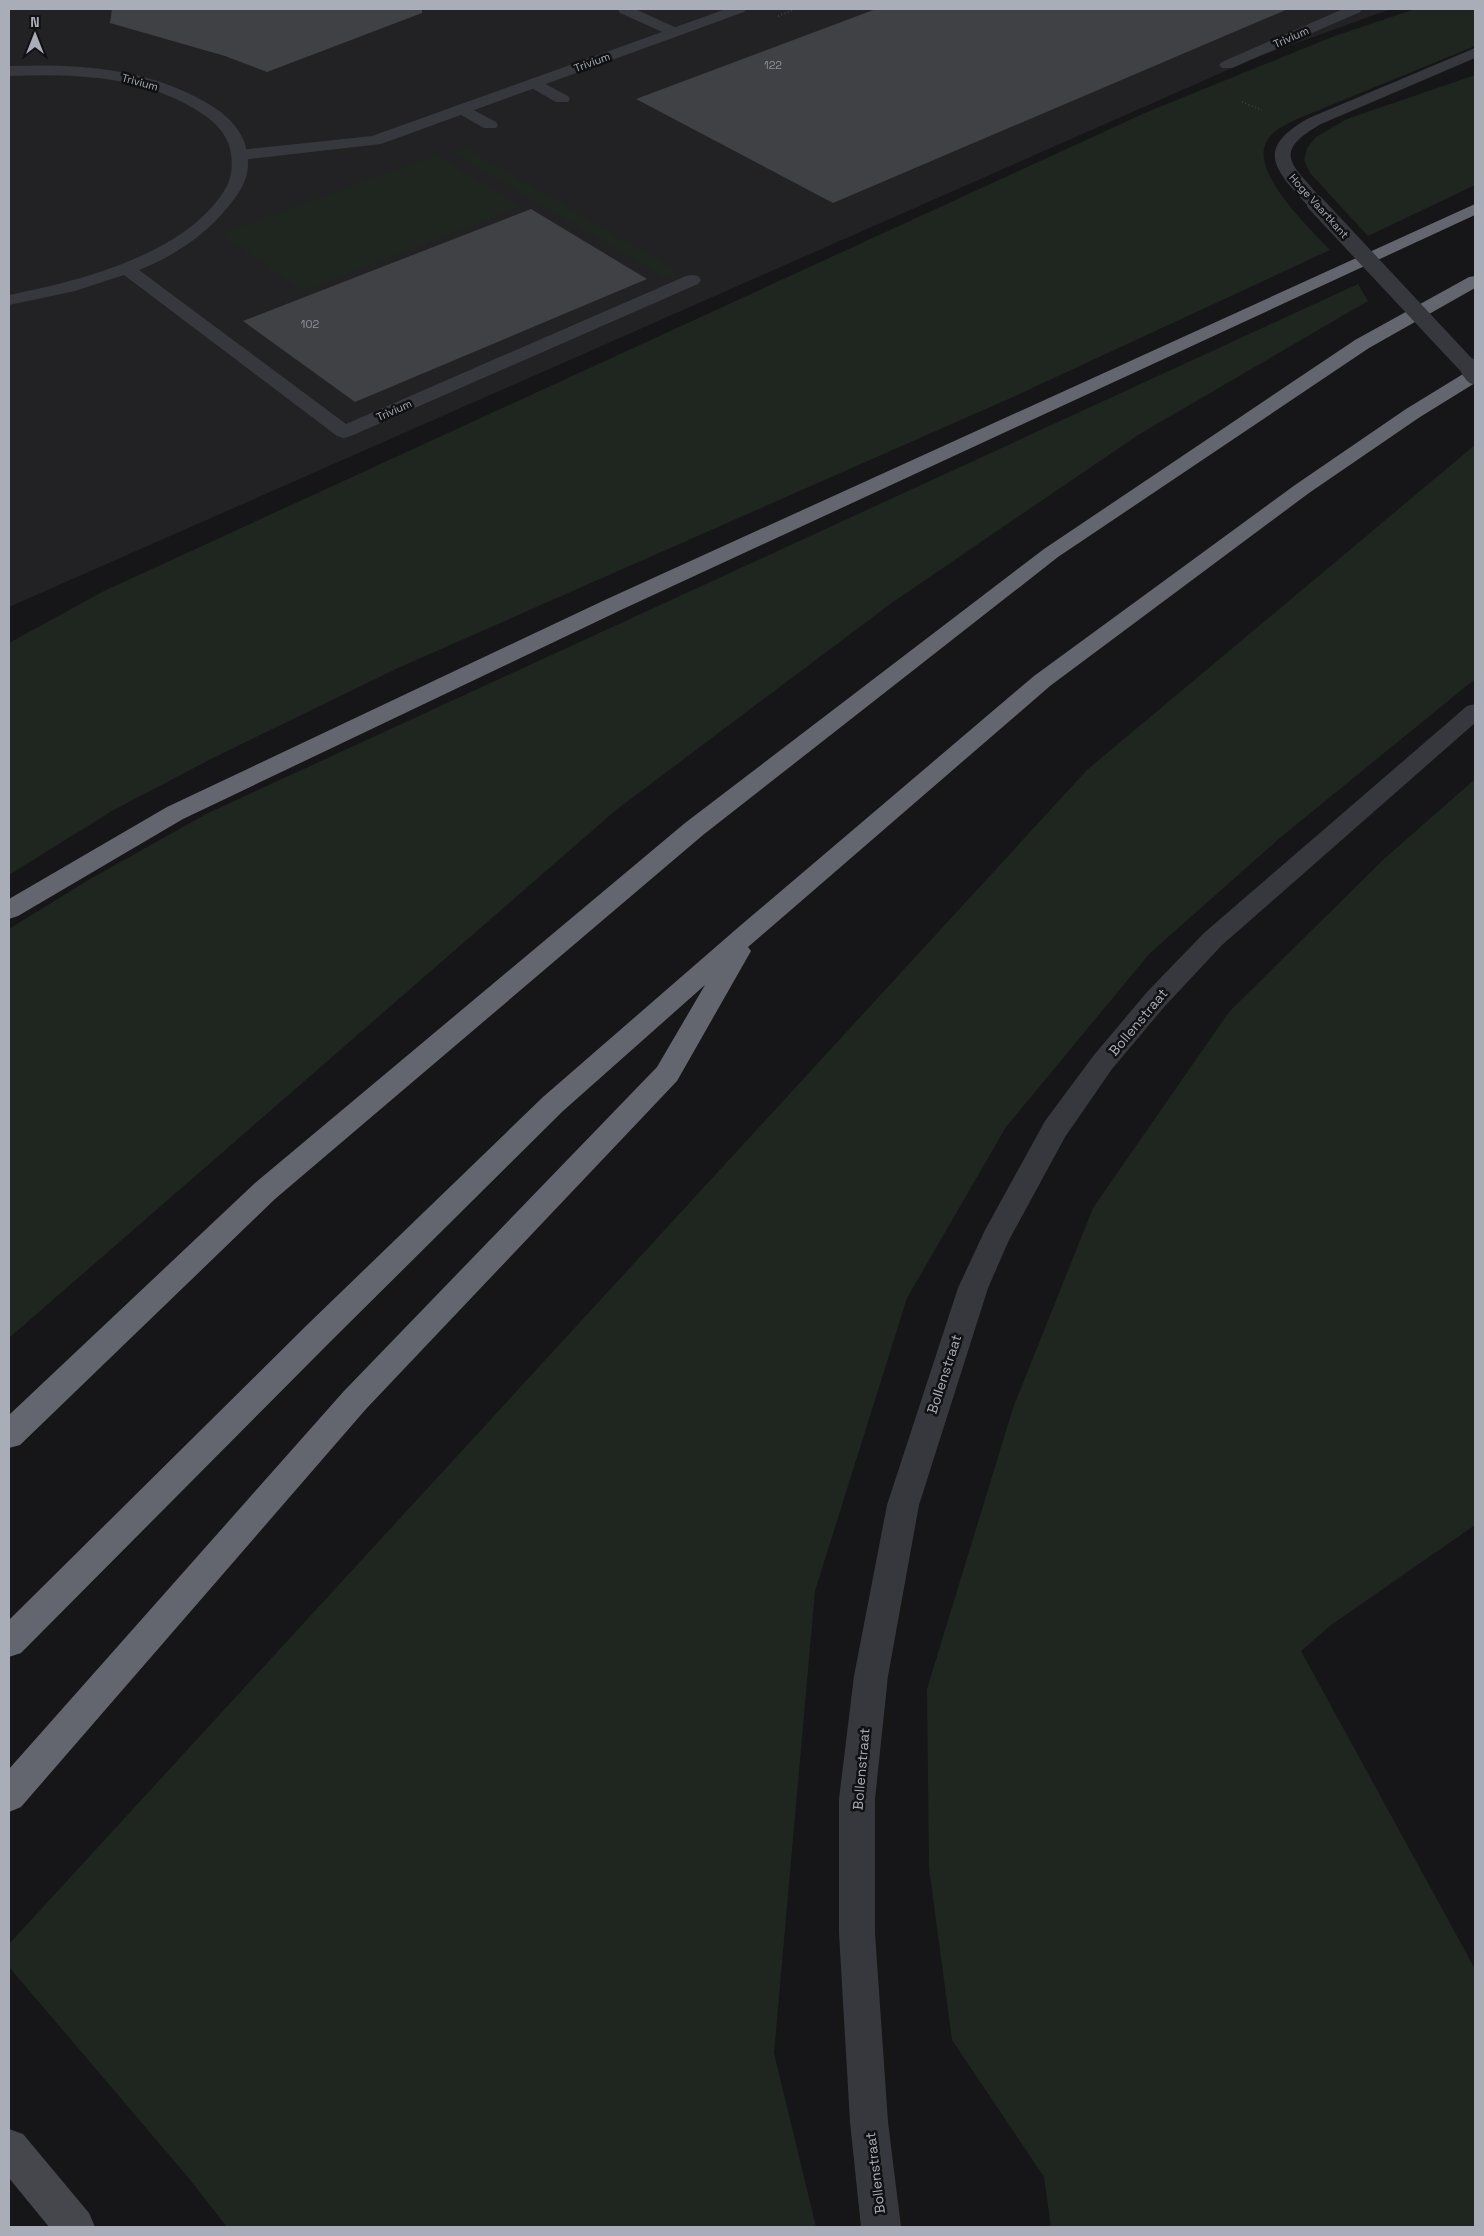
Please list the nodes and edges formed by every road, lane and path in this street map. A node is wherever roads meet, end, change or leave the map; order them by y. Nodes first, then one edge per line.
1 (739, 9) edge
2 (1355, 9) edge
3 (625, 10) dead end
4 (674, 32) junction
5 (1475, 53) edge
6 (1227, 65) dead end
7 (9, 71) edge
8 (534, 83) junction
9 (562, 98) dead end
10 (462, 109) junction
11 (490, 125) dead end
12 (240, 156) junction
13 (1475, 209) edge
14 (127, 269) junction
15 (692, 280) dead end
16 (1475, 281) edge
17 (9, 300) edge
18 (1475, 374) edge
19 (1475, 711) edge
20 (9, 910) edge
21 (750, 931) junction
22 (9, 1435) edge
23 (9, 1642) edge
24 (9, 1795) edge
25 (15, 2155) edge
26 (75, 2227) edge
27 (881, 2227) edge

1 - 4 street, Trivium
2 - 6 street, Trivium
3 - 4 street
4 - 8 street, Trivium
5 - 18 street, Hoge Vaartkant, bridge
7 - 12 street, Trivium
8 - 9 street
8 - 10 street, Trivium
10 - 11 street
10 - 12 street, Trivium
12 - 14 street, Trivium
13 - 20 highway
14 - 15 street, Trivium
14 - 17 street, Trivium
16 - 22 highway
18 - 21 highway
19 - 27 street, Bollenstraat
21 - 23 highway
21 - 24 highway
25 - 26 main road

